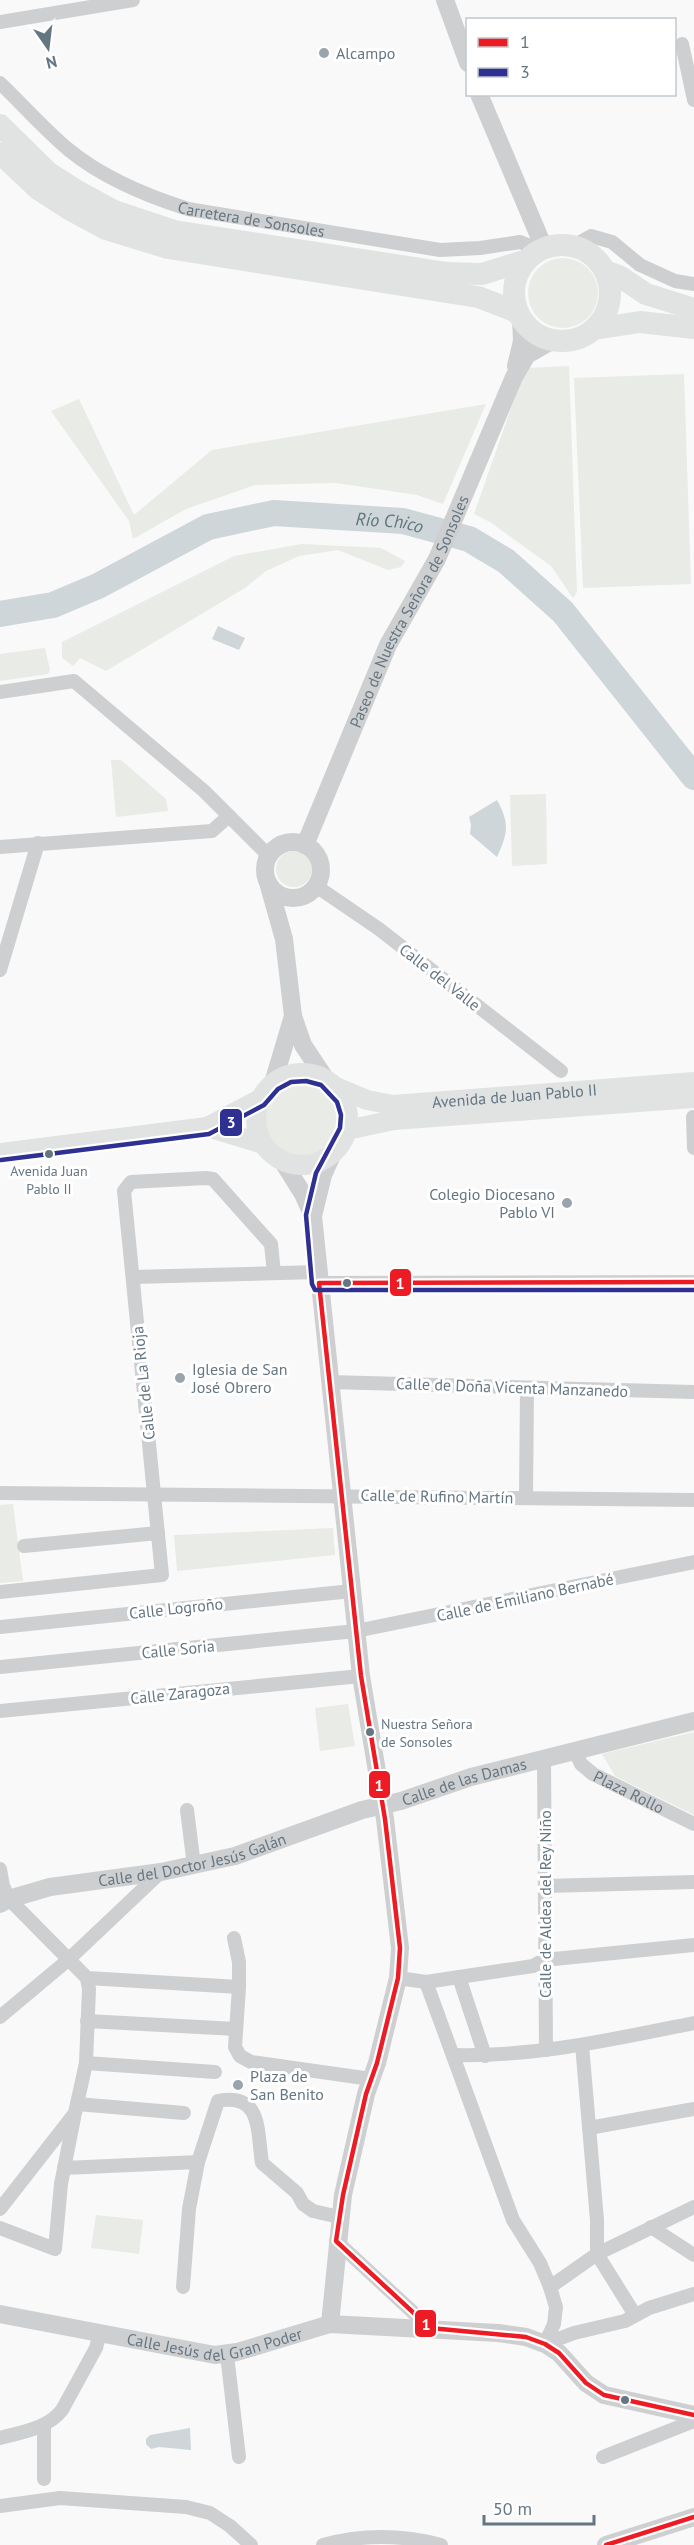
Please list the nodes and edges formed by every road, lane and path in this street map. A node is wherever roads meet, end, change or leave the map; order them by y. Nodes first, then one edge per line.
1 (133, 0) edge
2 (445, 0) edge
3 (0, 22) edge
4 (684, 43) edge
5 (466, 58) edge
6 (0, 83) edge
7 (480, 96) edge
8 (694, 100) edge
9 (0, 125) edge
10 (1, 155) edge
11 (573, 246) junction
12 (537, 253) junction
13 (605, 271) junction
14 (694, 284) edge
15 (694, 309) edge
16 (519, 315) junction
17 (694, 328) edge
18 (594, 329) junction
19 (553, 340) junction
20 (514, 377) junction
21 (0, 692) edge
22 (229, 816) junction
23 (38, 843) junction
24 (305, 845) junction
25 (0, 847) edge
26 (269, 856) junction
27 (269, 886) junction
28 (316, 886) junction
29 (297, 898) junction
30 (284, 939) junction
31 (0, 970) edge
32 (293, 1016) junction
33 (561, 1071) dead end
34 (694, 1082) edge
35 (273, 1083) junction
36 (330, 1083) junction
37 (260, 1099) junction
38 (694, 1107) edge
39 (207, 1127) junction
40 (348, 1130) junction
41 (263, 1144) junction
42 (694, 1148) edge
43 (0, 1153) edge
44 (332, 1155) junction
45 (283, 1161) junction
46 (313, 1216) junction
47 (274, 1273) junction
48 (133, 1277) junction
49 (319, 1277) junction
50 (694, 1282) edge
51 (330, 1382) junction
52 (527, 1388) junction
53 (694, 1392) edge
54 (0, 1493) edge
55 (154, 1494) junction
56 (342, 1494) junction
57 (526, 1498) junction
58 (694, 1500) edge
59 (158, 1533) junction
60 (24, 1546) dead end
61 (694, 1562) edge
62 (352, 1591) junction
63 (0, 1592) edge
64 (0, 1627) edge
65 (356, 1631) junction
66 (0, 1667) edge
67 (361, 1676) junction
68 (0, 1711) edge
69 (694, 1721) edge
70 (575, 1750) junction
71 (544, 1758) junction
72 (382, 1804) junction
73 (187, 1810) dead end
74 (694, 1824) edge
75 (194, 1866) junction
76 (0, 1869) edge
77 (161, 1872) junction
78 (694, 1882) edge
79 (546, 1886) junction
80 (5, 1902) edge
81 (234, 1938) dead end
82 (694, 1945) edge
83 (68, 1960) junction
84 (544, 1960) junction
85 (459, 1977) junction
86 (87, 1978) junction
87 (398, 1978) junction
88 (426, 1982) junction
89 (239, 1987) junction
90 (0, 2017) edge
91 (87, 2021) junction
92 (694, 2024) edge
93 (236, 2029) junction
94 (582, 2045) junction
95 (546, 2050) junction
96 (454, 2055) junction
97 (485, 2056) junction
98 (86, 2062) junction
99 (215, 2072) dead end
100 (371, 2079) junction
101 (76, 2108) junction
102 (694, 2109) edge
103 (184, 2113) dead end
104 (589, 2128) junction
105 (198, 2162) junction
106 (64, 2168) junction
107 (2, 2202) edge
108 (694, 2207) edge
109 (339, 2217) junction
110 (651, 2227) junction
111 (0, 2228) edge
112 (336, 2241) junction
113 (597, 2254) junction
114 (694, 2254) edge
115 (183, 2287) dead end
116 (550, 2287) junction
117 (694, 2294) edge
118 (0, 2314) edge
119 (635, 2315) junction
120 (330, 2324) junction
121 (430, 2328) junction
122 (100, 2333) junction
123 (545, 2344) junction
124 (227, 2355) junction
125 (694, 2415) edge
126 (694, 2421) edge
127 (44, 2426) junction
128 (0, 2438) edge
129 (239, 2457) dead end
130 (603, 2457) dead end
131 (44, 2479) dead end
132 (0, 2506) edge
133 (694, 2517) edge
134 (251, 2545) edge
135 (323, 2545) edge
136 (441, 2545) edge
137 (606, 2545) edge

1 - 3 street
2 - 5 street
4 - 8 street
6 - 12 street, Carretera de Sonsoles
7 - 12 street
9 - 12 highway, Carretera de Sonsoles
10 - 16 highway
11 - 12 highway
11 - 13 highway
11 - 14 street
12 - 16 highway
13 - 15 highway
13 - 18 highway
16 - 19 highway
16 - 20 street, Paseo de Nuestra Señora de Sonsoles
17 - 18 highway
18 - 19 highway
19 - 20 street, Paseo de Nuestra Señora de Sonsoles
20 - 24 street, Paseo de Nuestra Señora de Sonsoles
21 - 22 street
22 - 23 street
22 - 26 street
23 - 25 street
23 - 31 street
24 - 26 street
24 - 28 street
26 - 27 street
27 - 29 street
27 - 30 street
28 - 29 street
28 - 33 street, Calle del Valle
29 - 30 street
30 - 32 street
32 - 35 street
32 - 36 street
34 - 36 main road, Avenida de Juan Pablo II
35 - 36 main road
35 - 37 main road
36 - 40 main road
37 - 39 main road
37 - 41 main road
38 - 40 main road, Avenida de Juan Pablo II
38 - 42 street
39 - 41 main road
39 - 43 main road
40 - 44 main road
41 - 45 main road
44 - 45 main road
44 - 46 street
45 - 46 street
46 - 49 street
47 - 48 street
47 - 48 street, Calle de La Rioja
47 - 49 street
48 - 55 street, Calle de La Rioja
49 - 50 street
49 - 51 street
51 - 52 street, Calle de Doña Vicenta Manzanedo
51 - 56 street
52 - 53 street, Calle de Doña Vicenta Manzanedo
52 - 57 street
54 - 55 street, Calle de Rufino Martín
55 - 56 street, Calle de Rufino Martín
55 - 59 street, Calle de La Rioja
56 - 57 street, Calle de Rufino Martín
56 - 62 street
57 - 58 street, Calle de Rufino Martín
59 - 60 street
59 - 63 street, Calle de La Rioja
61 - 65 street, Calle de Emiliano Bernabé
62 - 64 street, Calle Logroño
62 - 65 street
65 - 66 street, Calle Soria
65 - 67 street
67 - 68 street, Calle Zaragoza
67 - 72 street
69 - 70 street, Plaza Rollo
70 - 71 street, Plaza Rollo
70 - 74 street, Plaza Rollo
71 - 72 street, Calle de las Damas
71 - 79 street, Calle de Aldea del Rey Niño
72 - 75 street, Calle del Doctor Jesús Galán
72 - 87 street
73 - 75 street
75 - 77 street, Calle del Doctor Jesús Galán
76 - 80 street
77 - 80 street, Calle del Doctor Jesús Galán
77 - 83 street
78 - 79 street
79 - 84 street, Calle de Aldea del Rey Niño
80 - 83 street
81 - 89 street
82 - 84 street
83 - 86 street
83 - 90 street
84 - 85 street
84 - 95 street, Calle de Aldea del Rey Niño
85 - 88 street
85 - 97 street
86 - 89 street
86 - 91 street
87 - 88 street
87 - 100 street
88 - 96 street
89 - 93 street
91 - 93 street
91 - 98 street
92 - 94 street
93 - 100 street
94 - 95 street
94 - 104 street
95 - 97 street
96 - 97 street
96 - 116 street
98 - 99 street
98 - 101 street
100 - 109 street
101 - 103 street
101 - 106 street
101 - 107 street
102 - 104 street
104 - 113 street
105 - 106 street
105 - 109 street
105 - 115 street
106 - 111 street
108 - 110 street
109 - 112 street
110 - 113 street
110 - 114 street
112 - 120 street
112 - 121 street
113 - 116 street
113 - 119 street
116 - 123 street
117 - 119 street
118 - 122 street, Calle Jesús del Gran Poder
119 - 123 street
120 - 121 street, Calle Jesús del Gran Poder
120 - 124 street, Calle Jesús del Gran Poder
121 - 123 street, Calle Jesús del Gran Poder
122 - 124 street, Calle Jesús del Gran Poder
122 - 127 street
123 - 125 street
124 - 129 street
126 - 130 street
127 - 128 street
127 - 131 street
132 - 134 street
133 - 137 street
135 - 136 street

